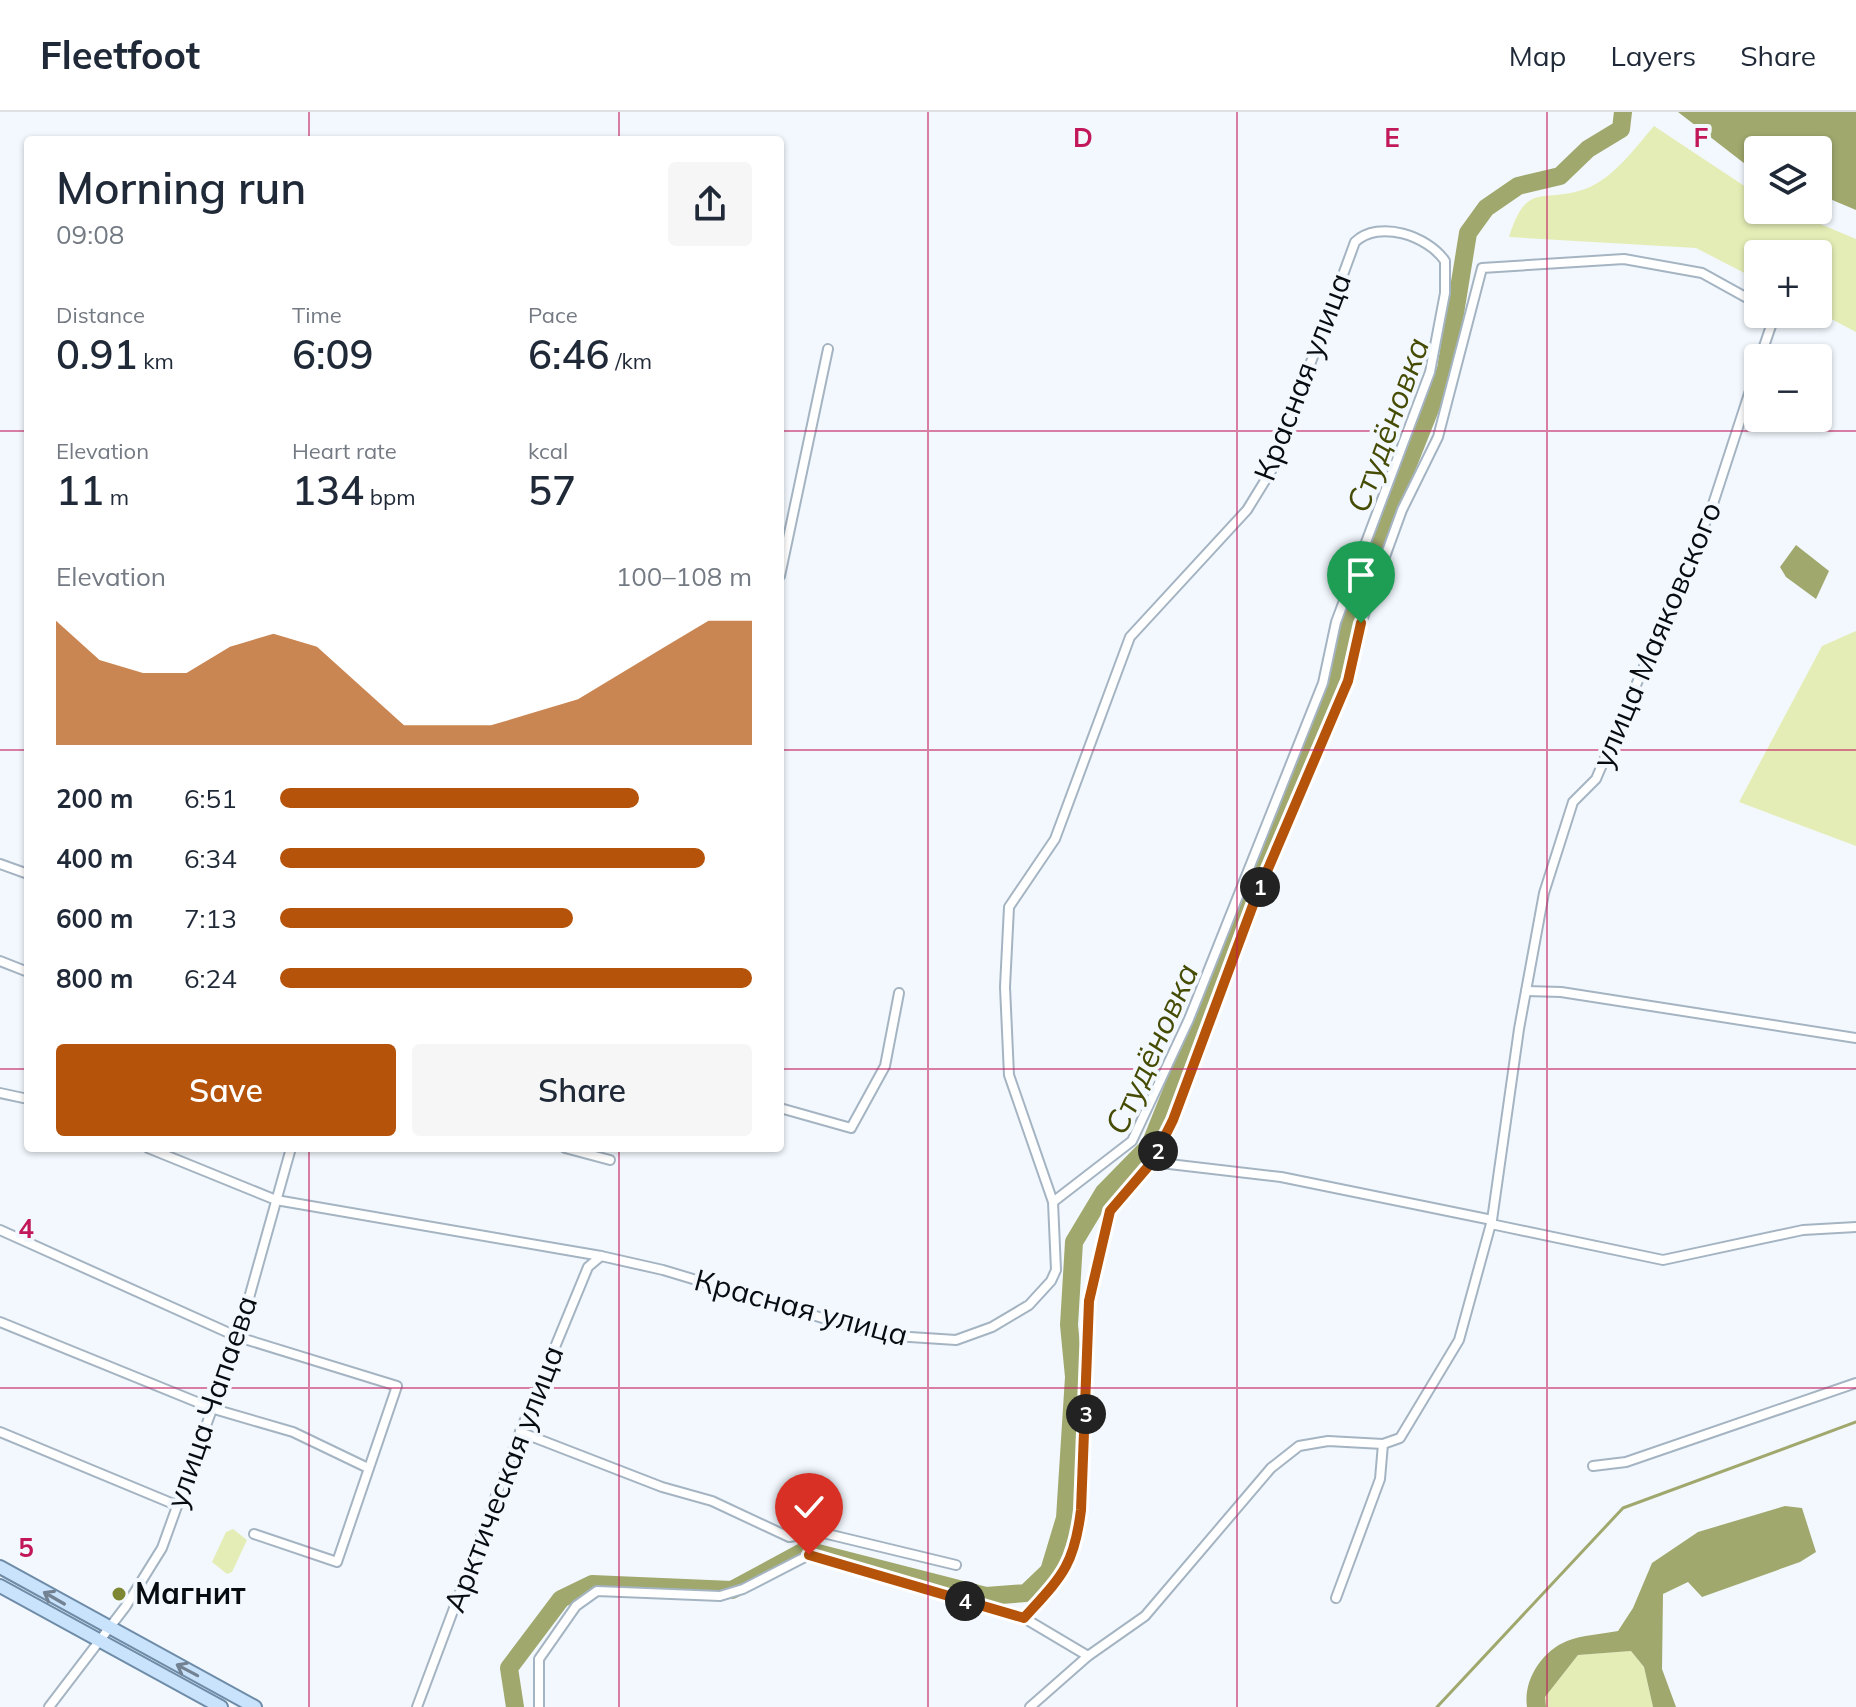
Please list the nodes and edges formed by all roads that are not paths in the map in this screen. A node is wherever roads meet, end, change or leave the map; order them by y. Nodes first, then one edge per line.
1 (1744, 296) edge
2 (828, 349) dead end
3 (1744, 408) edge
4 (784, 557) edge
5 (0, 864) edge
6 (24, 873) edge
7 (0, 961) edge
8 (24, 970) edge
9 (1526, 991) junction
10 (899, 993) dead end
11 (1856, 1038) edge
12 (0, 1093) edge
13 (24, 1098) edge
14 (784, 1109) edge
15 (158, 1152) edge
16 (290, 1152) edge
17 (580, 1152) edge
18 (610, 1160) dead end
19 (1152, 1162) junction
20 (276, 1200) junction
21 (1053, 1202) junction
22 (1492, 1222) junction
23 (1856, 1227) edge
24 (0, 1230) edge
25 (601, 1256) junction
26 (0, 1322) edge
27 (238, 1337) junction
28 (1856, 1383) edge
29 (214, 1409) junction
30 (0, 1432) edge
31 (520, 1432) junction
32 (1383, 1444) junction
33 (1593, 1466) dead end
34 (368, 1468) junction
35 (176, 1505) junction
36 (254, 1534) dead end
37 (956, 1565) dead end
38 (0, 1567) edge
39 (0, 1586) edge
40 (1336, 1598) dead end
41 (1024, 1618) junction
42 (109, 1628) junction
43 (100, 1641) junction
44 (1088, 1656) junction
45 (49, 1707) edge
46 (221, 1707) edge
47 (255, 1707) edge
48 (417, 1707) edge
49 (539, 1707) edge
50 (1030, 1707) edge

1 - 19 street
2 - 4 street
3 - 9 street, улица Маяковского
5 - 6 street
7 - 8 street
9 - 11 street
9 - 22 street, улица Маяковского
10 - 14 street
12 - 13 street
15 - 20 street, Красная улица
16 - 20 street, улица Чапаева
17 - 18 street
19 - 22 street
19 - 41 street
20 - 25 street, Красная улица
20 - 27 street, улица Чапаева
21 - 21 street, Красная улица
21 - 25 street, Красная улица
22 - 23 street
22 - 32 street, улица Маяковского
24 - 27 street
25 - 31 street, Арктическая улица
26 - 29 street
27 - 29 street, улица Чапаева
27 - 34 street
28 - 33 street
29 - 34 street
29 - 35 street, улица Чапаева
30 - 35 street
31 - 37 street
31 - 48 street, Арктическая улица
32 - 40 street
32 - 44 street
34 - 36 street
35 - 42 street, улица Чапаева
42 -> 38 main road
39 - 43 main road
41 - 44 street
41 - 49 street
42 - 43 street, улица Чапаева
47 -> 42 main road
43 - 45 street, улица Чапаева
43 - 46 main road
44 - 50 street

